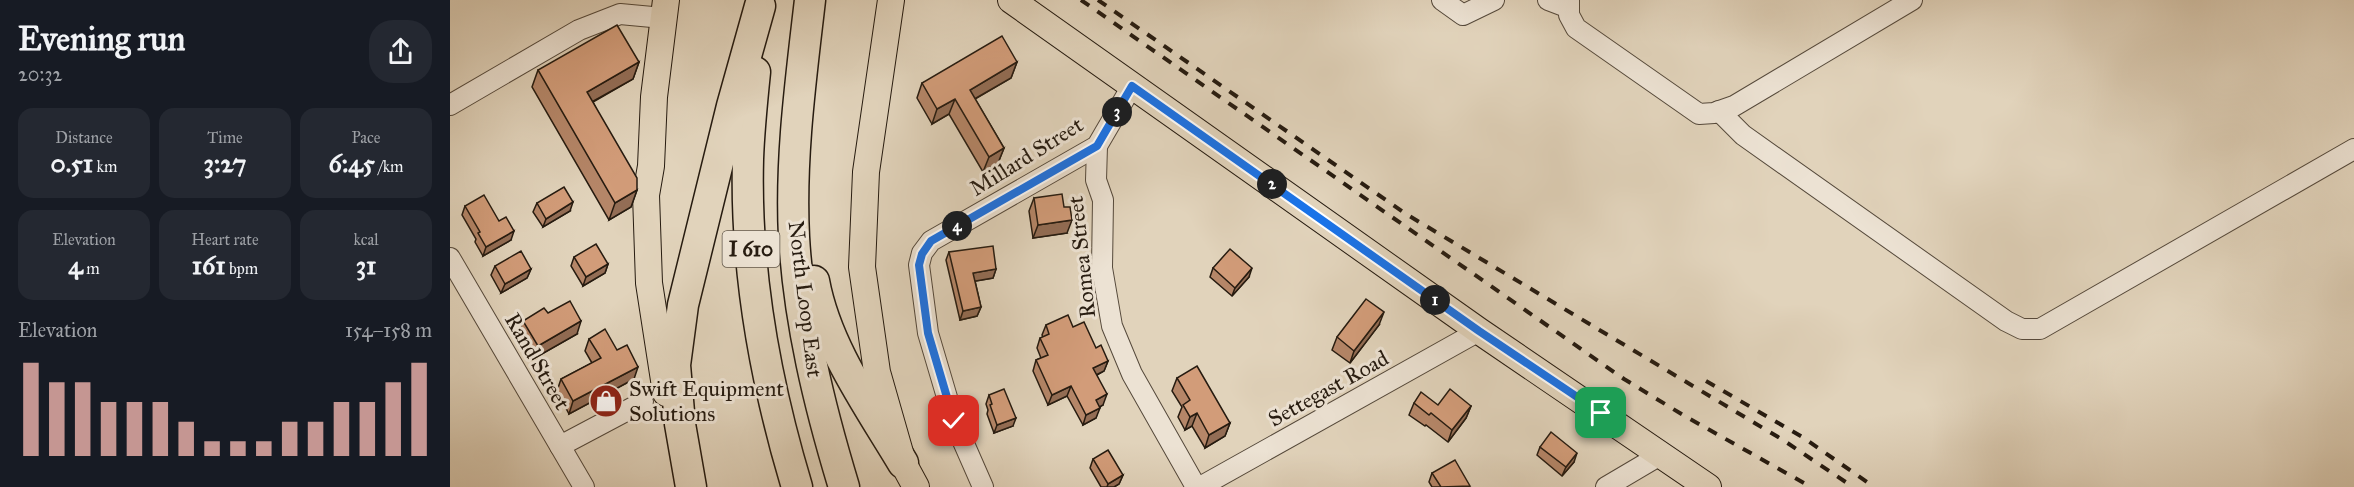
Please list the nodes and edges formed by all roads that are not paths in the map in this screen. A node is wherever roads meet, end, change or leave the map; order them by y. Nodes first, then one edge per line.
1 (810, 0) edge
2 (891, 0) edge
3 (1011, 0) edge
4 (1442, 0) edge
5 (1494, 0) edge
6 (1548, 0) edge
7 (1912, 0) edge
8 (760, 3) edge
9 (1569, 4) edge
10 (665, 9) edge
11 (1132, 86) junction
12 (450, 105) edge
13 (1719, 111) junction
14 (1097, 146) junction
15 (2354, 148) edge
16 (795, 158) junction
17 (450, 258) edge
18 (1479, 331) junction
19 (643, 402) dead end
20 (560, 446) junction
21 (1662, 454) junction
22 (910, 475) edge
23 (584, 487) edge
24 (691, 487) edge
25 (797, 487) edge
26 (844, 487) edge
27 (983, 487) edge
28 (1198, 487) edge
29 (1606, 487) edge
30 (1708, 487) edge

1 - 16 highway, North Loop East / I 610
2 - 22 main road
3 - 11 main road
4 - 5 street
6 - 9 street
7 - 13 street
8 - 24 highway
8 - 25 highway, North Loop East / I 610
9 - 13 street
10 - 12 street
10 - 24 main road
11 - 14 street, Millard Street
11 - 18 main road
13 - 15 street
14 - 27 street, Millard Street
14 - 28 street, Romea Street
16 - 22 highway
16 - 26 highway, North Loop East / I 610
17 - 20 street, Rand Street
18 - 21 main road
18 - 28 street, Settegast Road
19 - 20 street
20 - 23 street, Rand Street
21 - 29 street
21 - 30 main road

